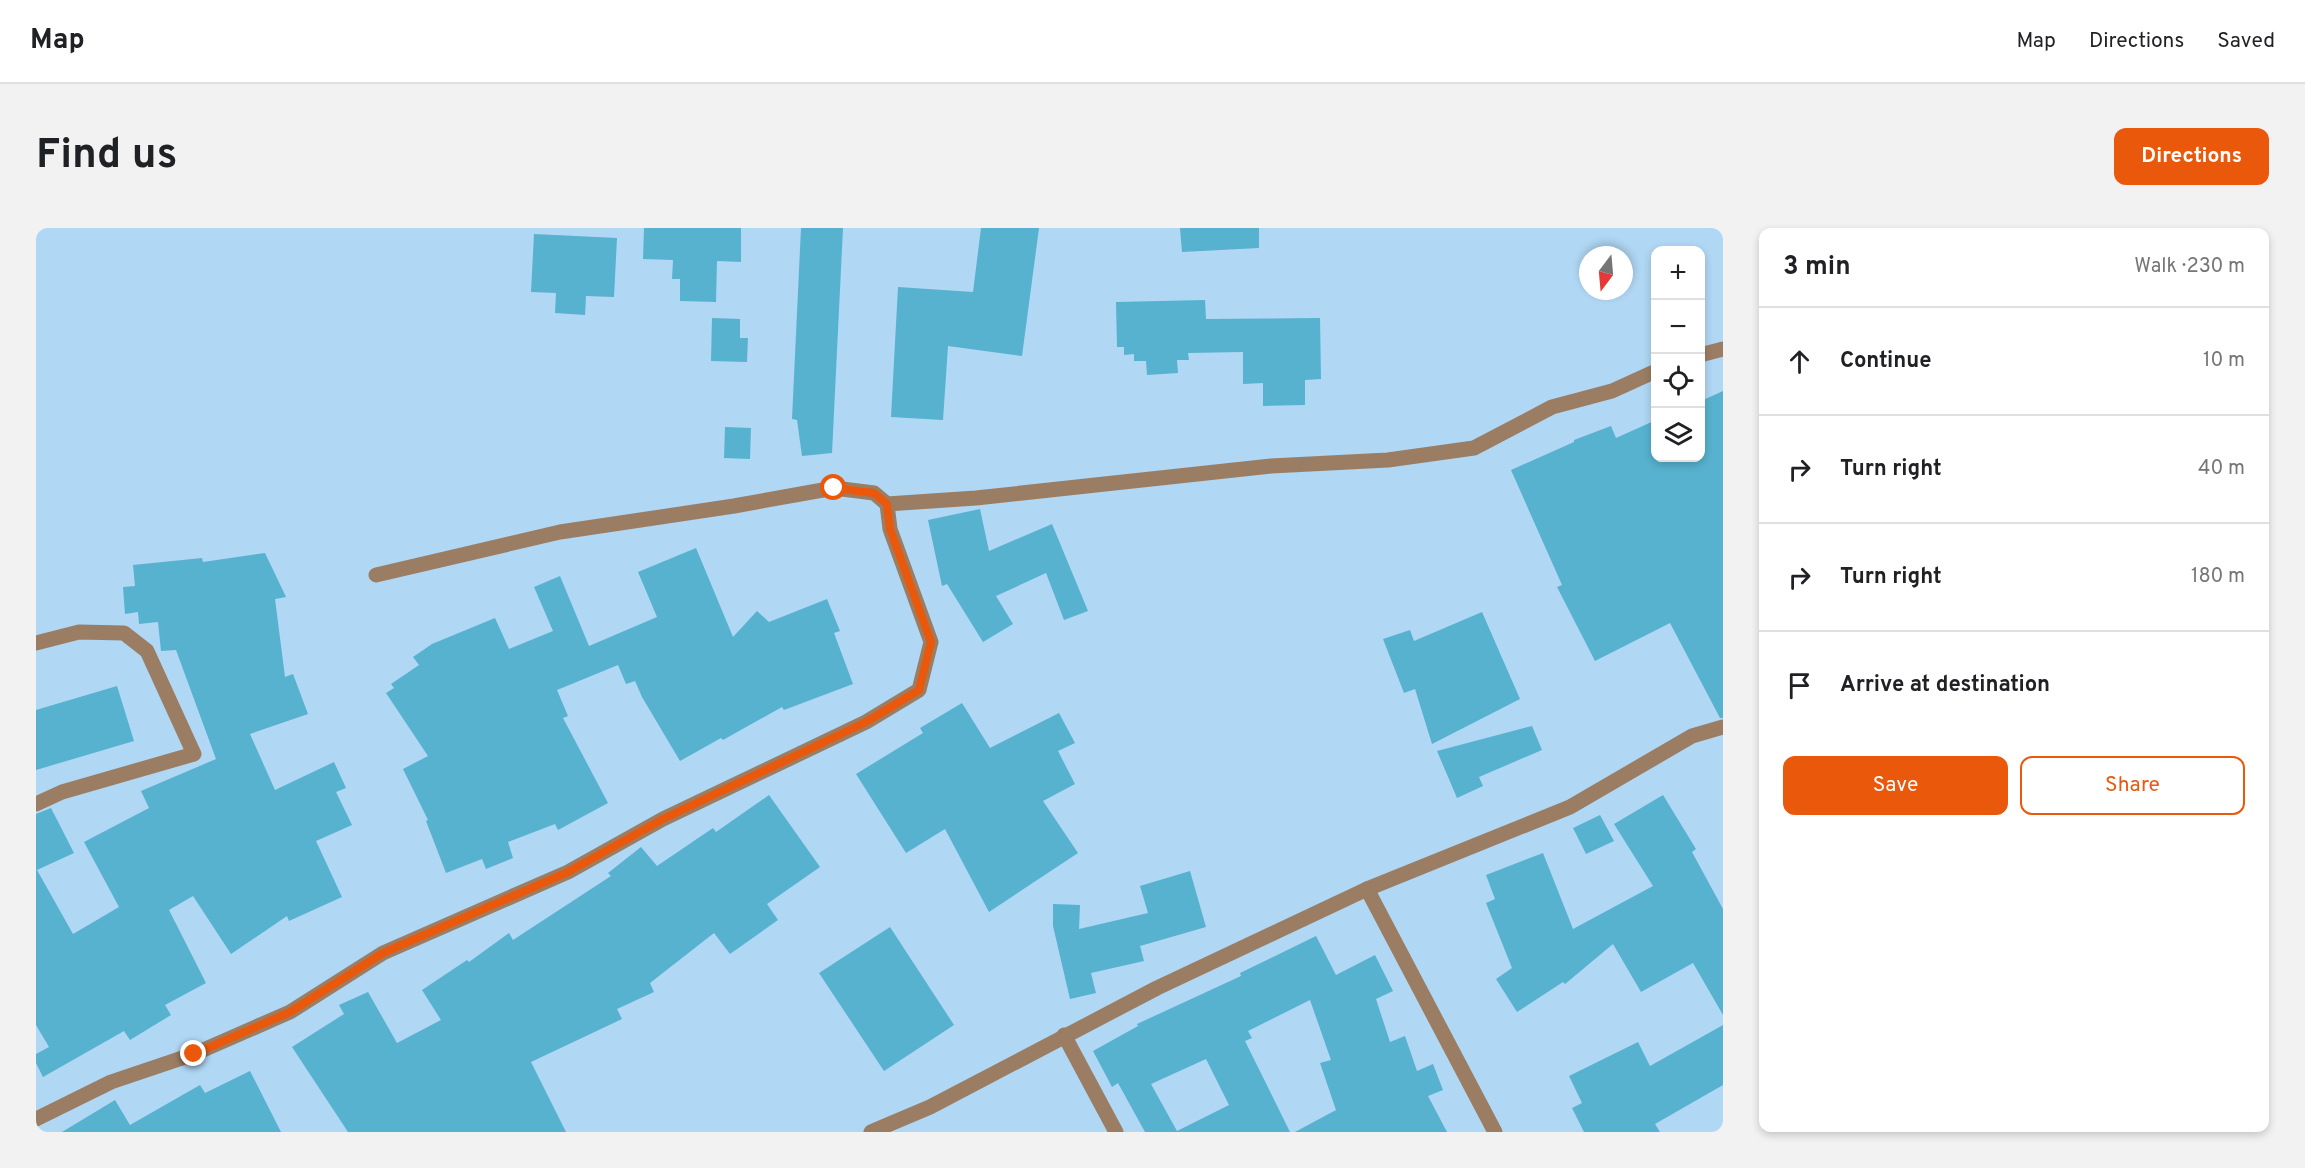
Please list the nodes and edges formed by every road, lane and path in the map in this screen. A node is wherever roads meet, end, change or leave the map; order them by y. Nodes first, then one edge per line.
1 (1723, 349) edge
2 (1705, 355) edge
3 (1651, 373) edge
4 (887, 504) junction
5 (376, 575) dead end
6 (36, 643) edge
7 (1723, 727) edge
8 (36, 804) edge
9 (1367, 889) junction
10 (1064, 1035) junction
11 (36, 1119) edge
12 (871, 1132) edge
13 (1116, 1132) edge
14 (1495, 1132) edge

1 - 2 street
3 - 4 street
4 - 5 street
4 - 11 street
6 - 8 street
7 - 9 street
9 - 10 street
9 - 14 street
10 - 12 street
10 - 13 street

